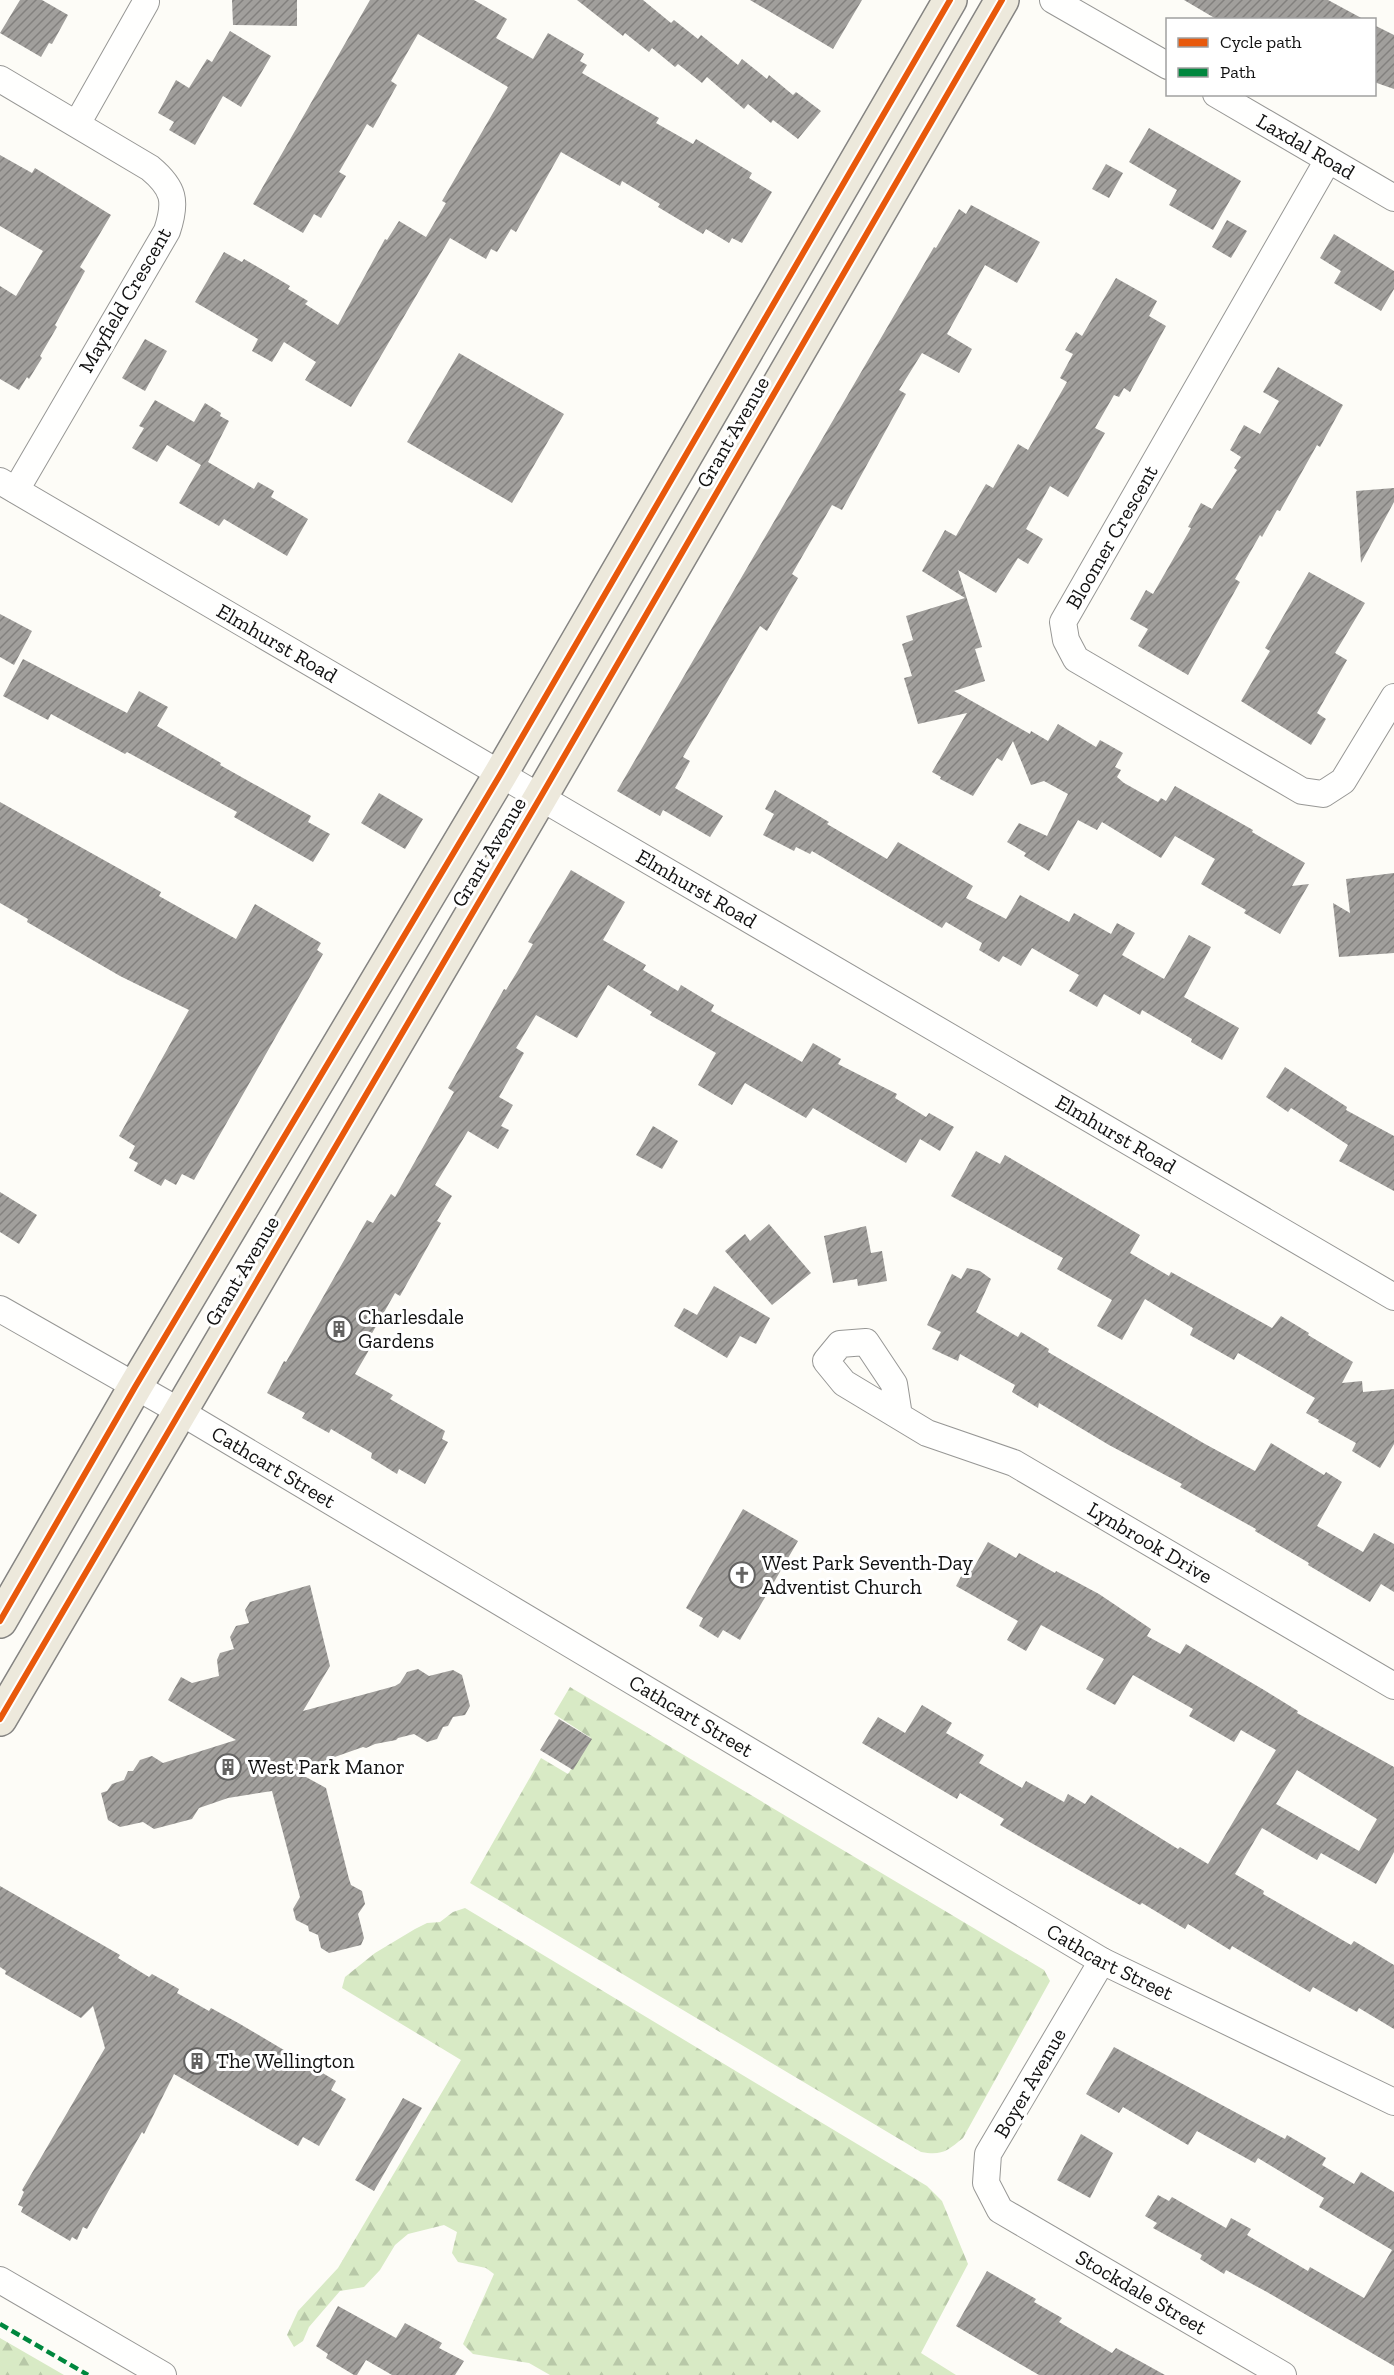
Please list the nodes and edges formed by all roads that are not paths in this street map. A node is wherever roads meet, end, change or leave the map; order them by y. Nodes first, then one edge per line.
1 (950, 0) edge
2 (1002, 0) edge
3 (1053, 0) edge
4 (146, 2) dead end
5 (1166, 65) edge
6 (0, 79) edge
7 (1219, 96) edge
8 (77, 124) junction
9 (1328, 160) junction
10 (1394, 198) edge
11 (759, 328) junction
12 (797, 355) junction
13 (8, 485) edge
14 (1394, 697) edge
15 (500, 775) junction
16 (540, 798) junction
17 (1394, 1297) edge
18 (0, 1309) edge
19 (135, 1387) junction
20 (179, 1411) junction
21 (899, 1416) dead end
22 (0, 1621) edge
23 (1394, 1686) edge
24 (0, 1719) edge
25 (1102, 1961) junction
26 (1394, 2102) edge
27 (1000, 2210) joint
28 (0, 2280) edge
29 (163, 2375) edge
30 (1283, 2375) edge

1 - 11 main road, Grant Avenue
2 - 12 main road, Grant Avenue
3 - 5 street
4 - 8 street
6 - 8 street, Mayfield Crescent
7 - 9 street, Laxdal Road
8 - 13 street, Mayfield Crescent
9 - 10 street, Laxdal Road
9 - 14 street, Bloomer Crescent
11 - 12 main road
11 - 15 main road, Grant Avenue
12 - 16 main road, Grant Avenue
13 - 15 street, Elmhurst Road
15 - 16 street, Elmhurst Road
15 - 19 main road, Grant Avenue
16 - 17 street, Elmhurst Road
16 - 20 main road, Grant Avenue
18 - 19 street, Cathcart Street
19 - 20 street, Cathcart Street
19 - 22 main road, Grant Avenue
20 - 24 main road, Grant Avenue
20 - 25 street, Cathcart Street
21 - 23 street, Lynbrook Drive
25 - 26 street, Cathcart Street
25 - 27 street, Boyer Avenue
27 - 30 street, Stockdale Street
28 - 29 street

